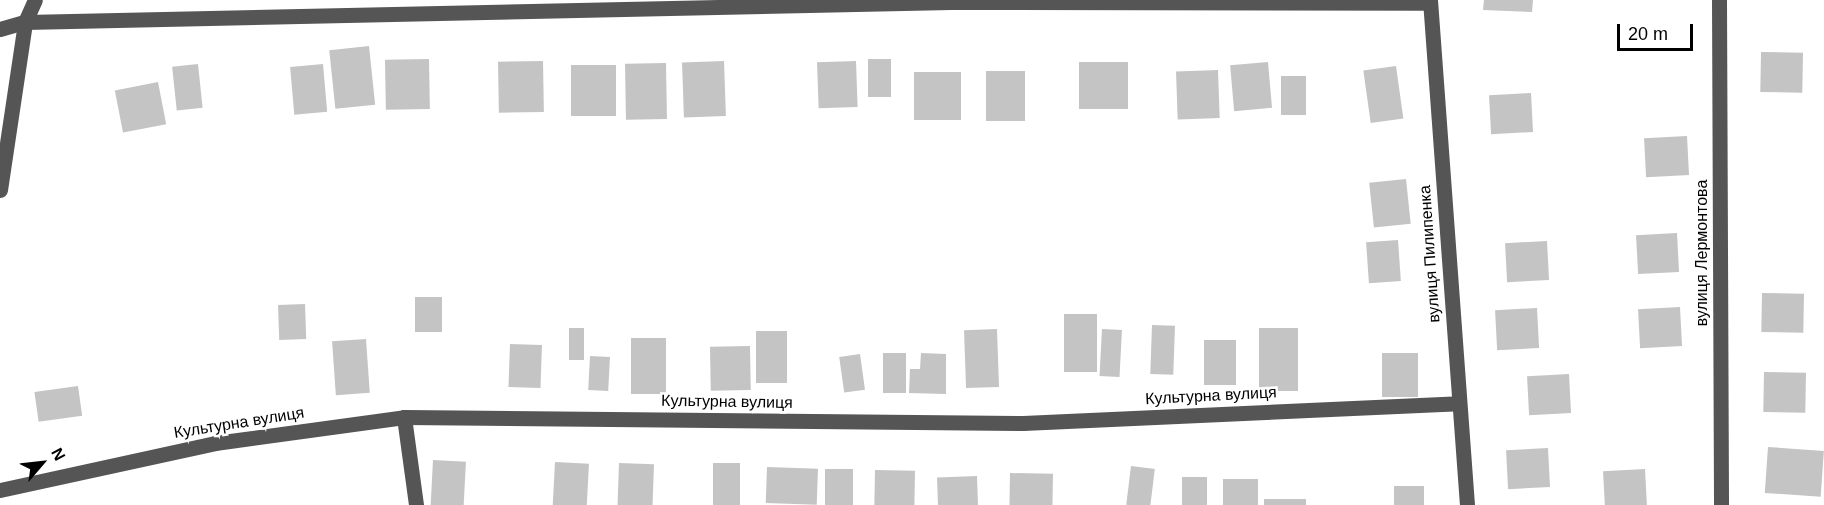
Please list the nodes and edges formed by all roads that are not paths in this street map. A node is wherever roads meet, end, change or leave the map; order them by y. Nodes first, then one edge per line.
1 (35, 0) edge
2 (1719, 0) edge
3 (1430, 2) edge
4 (25, 22) junction
5 (0, 29) edge
6 (0, 190) edge
7 (1460, 403) junction
8 (404, 417) junction
9 (0, 490) edge
10 (416, 505) edge
11 (1467, 505) edge
12 (1721, 505) edge

1 - 4 street
2 - 12 street, вулиця Лермонтова
3 - 4 street
3 - 7 street, вулиця Пилипенка
4 - 5 street
4 - 6 street
7 - 8 street, Культурна вулиця
7 - 11 street, вулиця Пилипенка
8 - 9 street, Культурна вулиця
8 - 10 street

